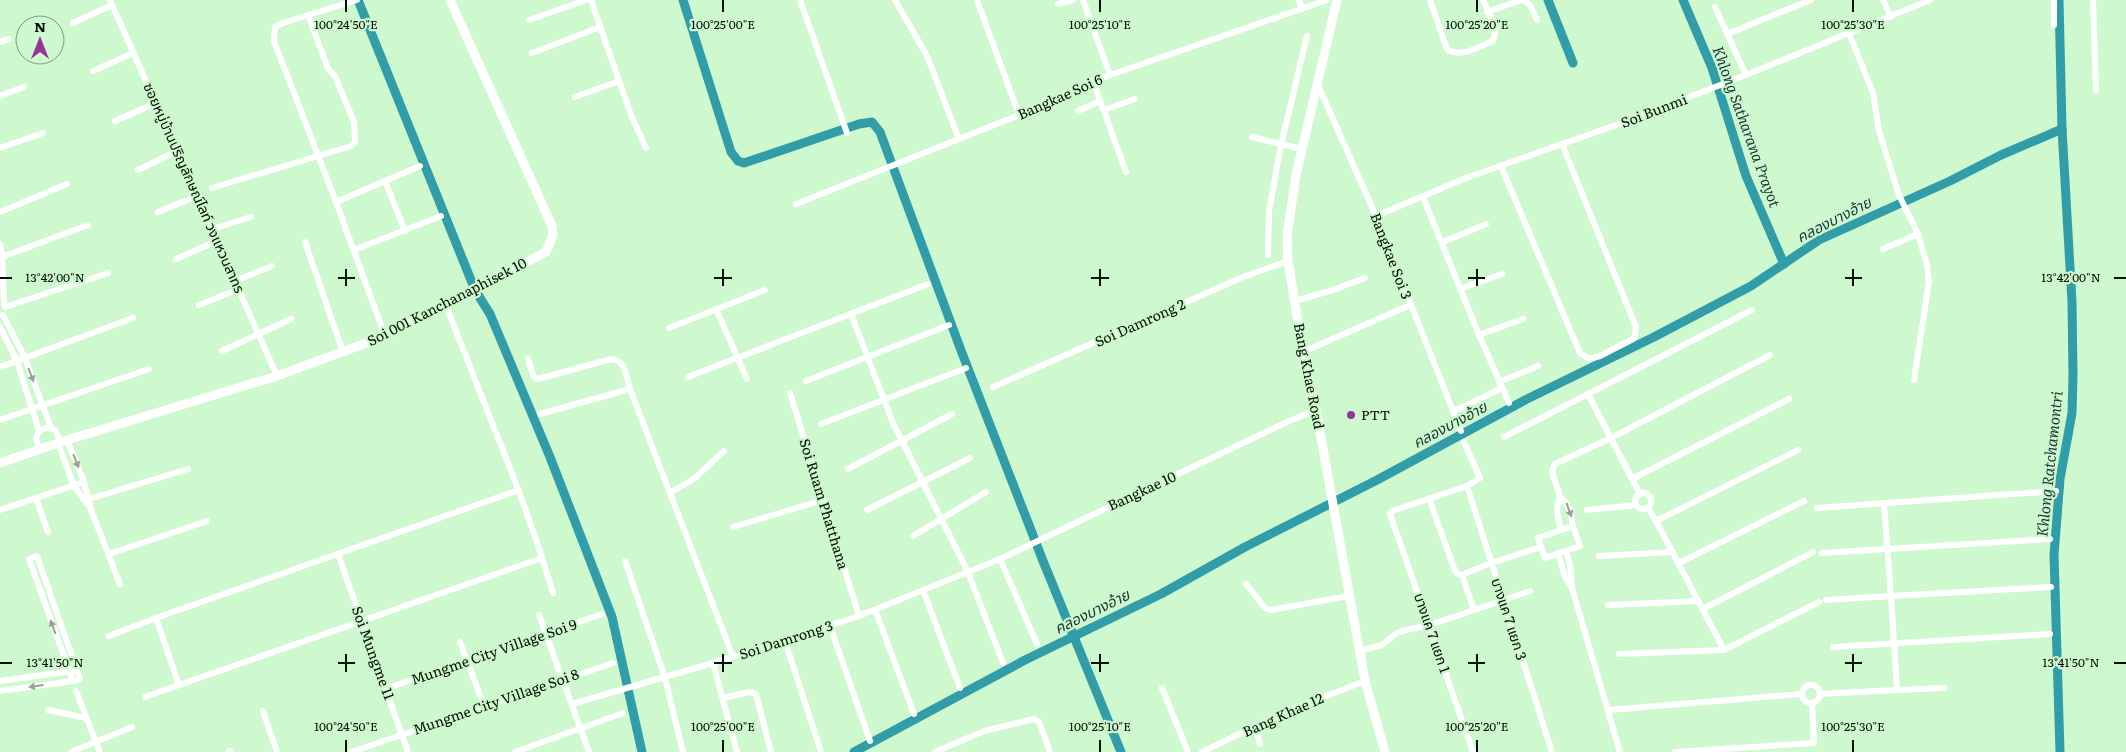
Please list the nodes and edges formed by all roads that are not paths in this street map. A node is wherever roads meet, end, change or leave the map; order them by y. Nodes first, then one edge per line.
1 (357, 0) edge
2 (450, 0) edge
3 (586, 0) edge
4 (591, 0) edge
5 (800, 0) edge
6 (895, 0) edge
7 (977, 0) edge
8 (1073, 0) edge
9 (1083, 0) edge
10 (1299, 0) edge
11 (1327, 0) edge
12 (1336, 0) edge
13 (1430, 0) edge
14 (1483, 0) edge
15 (1523, 0) edge
16 (1811, 0) edge
17 (1883, 0) edge
18 (1930, 0) edge
19 (2054, 0) edge
20 (2093, 0) edge
21 (111, 2) edge
22 (1058, 4) dead end
23 (1716, 7) dead end
24 (1302, 9) junction
25 (1487, 12) junction
26 (308, 15) junction
27 (1891, 17) junction
28 (529, 20) dead end
29 (1537, 20) dead end
30 (73, 23) dead end
31 (2054, 25) dead end
32 (600, 27) junction
33 (1849, 33) junction
34 (1727, 34) junction
35 (1307, 36) dead end
36 (10, 39) dead end
37 (0, 42) edge
38 (134, 53) junction
39 (532, 54) dead end
40 (94, 71) dead end
41 (1110, 74) junction
42 (1746, 75) junction
43 (619, 81) junction
44 (1093, 81) junction
45 (1317, 82) junction
46 (24, 87) dead end
47 (2096, 90) dead end
48 (0, 96) edge
49 (575, 97) dead end
50 (1135, 99) dead end
51 (1100, 101) junction
52 (156, 103) junction
53 (1104, 110) junction
54 (1078, 111) dead end
55 (1019, 115) junction
56 (115, 121) dead end
57 (43, 133) dead end
58 (846, 133) dead end
59 (1252, 137) dead end
60 (959, 139) junction
61 (1562, 144) junction
62 (1282, 145) junction
63 (0, 148) edge
64 (646, 148) dead end
65 (1302, 149) junction
66 (177, 151) junction
67 (318, 157) junction
68 (420, 166) dead end
69 (1502, 166) junction
70 (138, 170) dead end
71 (1126, 172) dead end
72 (385, 181) junction
73 (67, 184) dead end
74 (212, 188) dead end
75 (197, 196) junction
76 (1423, 197) junction
77 (336, 202) junction
78 (796, 204) dead end
79 (0, 212) edge
80 (158, 212) dead end
81 (441, 216) dead end
82 (1376, 216) junction
83 (251, 217) dead end
84 (1486, 224) dead end
85 (88, 226) dead end
86 (212, 230) junction
87 (404, 231) junction
88 (1918, 234) junction
89 (217, 241) junction
90 (305, 242) dead end
91 (1441, 243) junction
92 (0, 244) edge
93 (1883, 249) dead end
94 (354, 250) junction
95 (1268, 255) dead end
96 (2, 256) junction
97 (176, 259) dead end
98 (1288, 261) junction
99 (272, 266) dead end
100 (108, 273) dead end
101 (1502, 274) dead end
102 (1365, 278) dead end
103 (235, 282) junction
104 (928, 284) dead end
105 (1460, 288) junction
106 (238, 289) junction
107 (766, 290) dead end
108 (1294, 301) junction
109 (3, 304) edge
110 (1410, 304) junction
111 (199, 305) dead end
112 (446, 305) junction
113 (716, 309) junction
114 (1752, 310) dead end
115 (851, 314) junction
116 (1, 316) edge
117 (134, 318) dead end
118 (1523, 319) dead end
119 (291, 320) dead end
120 (950, 325) dead end
121 (0, 327) edge
122 (669, 328) dead end
123 (258, 333) junction
124 (1479, 335) junction
125 (385, 336) junction
126 (222, 350) dead end
127 (343, 352) junction
128 (1303, 352) junction
129 (1770, 355) dead end
130 (868, 357) junction
131 (25, 358) junction
132 (737, 358) junction
133 (528, 359) dead end
134 (17, 361) junction
135 (1538, 366) dead end
136 (0, 367) edge
137 (966, 368) dead end
138 (149, 369) dead end
139 (278, 376) junction
140 (688, 377) dead end
141 (747, 379) dead end
142 (1914, 380) dead end
143 (806, 381) dead end
144 (1500, 385) junction
145 (993, 387) dead end
146 (630, 389) junction
147 (790, 393) dead end
148 (1588, 394) junction
149 (1789, 399) dead end
150 (884, 400) junction
151 (1509, 403) dead end
152 (43, 404) junction
153 (33, 408) junction
154 (1316, 410) junction
155 (1454, 412) junction
156 (540, 414) dead end
157 (952, 414) dead end
158 (0, 420) edge
159 (822, 424) dead end
160 (51, 428) junction
161 (39, 431) junction
162 (1461, 431) dead end
163 (1504, 436) dead end
164 (1611, 438) junction
165 (62, 441) junction
166 (903, 442) junction
167 (1464, 442) dead end
168 (39, 448) junction
169 (1798, 450) dead end
170 (724, 451) dead end
171 (970, 458) dead end
172 (0, 463) edge
173 (188, 469) dead end
174 (848, 469) dead end
175 (1632, 479) junction
176 (922, 481) junction
177 (84, 482) junction
178 (74, 486) junction
179 (1467, 486) junction
180 (519, 490) junction
181 (2056, 491) dead end
182 (986, 492) dead end
183 (670, 493) junction
184 (1640, 494) junction
185 (1560, 497) junction
186 (36, 498) junction
187 (1429, 498) junction
188 (87, 500) junction
189 (823, 500) junction
190 (1804, 501) dead end
191 (1884, 503) junction
192 (1636, 506) junction
193 (1648, 508) junction
194 (1817, 508) dead end
195 (0, 510) edge
196 (867, 510) dead end
197 (1587, 510) dead end
198 (941, 519) junction
199 (207, 521) dead end
200 (1656, 521) junction
201 (1573, 526) junction
202 (733, 527) dead end
203 (1561, 530) junction
204 (48, 532) dead end
205 (913, 536) dead end
206 (2050, 539) dead end
207 (1542, 547) junction
208 (1887, 548) junction
209 (1566, 551) junction
210 (1673, 552) junction
211 (1813, 552) dead end
212 (1822, 552) dead end
213 (109, 554) junction
214 (338, 554) junction
215 (1558, 554) junction
216 (1599, 556) dead end
217 (542, 558) junction
218 (1000, 559) junction
219 (625, 561) dead end
220 (1491, 563) junction
221 (1679, 563) junction
222 (968, 572) junction
223 (1462, 575) junction
224 (120, 584) dead end
225 (1246, 584) dead end
226 (2051, 587) dead end
227 (1572, 588) junction
228 (924, 590) junction
229 (1530, 591) dead end
230 (553, 594) dead end
231 (1349, 596) junction
232 (1891, 596) junction
233 (51, 598) junction
234 (1503, 599) junction
235 (1698, 600) junction
236 (44, 601) junction
237 (1608, 605) dead end
238 (1703, 609) junction
239 (875, 610) junction
240 (1474, 610) junction
241 (602, 614) dead end
242 (539, 615) dead end
243 (859, 616) junction
244 (156, 618) junction
245 (361, 621) junction
246 (1430, 625) junction
247 (830, 626) junction
248 (546, 634) junction
249 (2050, 634) dead end
250 (110, 636) dead end
251 (785, 641) junction
252 (460, 642) dead end
253 (1893, 643) junction
254 (1037, 644) dead end
255 (1832, 647) dead end
256 (1724, 650) junction
257 (1360, 651) junction
258 (1620, 654) dead end
259 (733, 657) junction
260 (467, 661) junction
261 (613, 662) dead end
262 (1003, 662) dead end
263 (713, 664) junction
264 (77, 670) junction
265 (69, 672) junction
266 (665, 678) junction
267 (562, 679) junction
268 (1365, 680) junction
269 (0, 681) edge
270 (72, 681) junction
271 (179, 685) junction
272 (960, 688) dead end
273 (1162, 688) dead end
274 (1944, 688) dead end
275 (385, 689) junction
276 (1897, 690) junction
277 (0, 691) edge
278 (76, 691) dead end
279 (1801, 694) junction
280 (1820, 694) junction
281 (145, 696) dead end
282 (723, 698) junction
283 (1812, 703) junction
284 (572, 704) junction
285 (484, 706) junction
286 (48, 710) dead end
287 (1609, 710) junction
288 (263, 711) dead end
289 (622, 713) dead end
290 (914, 714) dead end
291 (86, 718) junction
292 (1255, 726) junction
293 (132, 727) dead end
294 (580, 728) junction
295 (402, 735) junction
296 (870, 741) dead end
297 (96, 743) junction
298 (1260, 744) dead end
299 (526, 750) edge
300 (71, 752) edge
301 (100, 752) edge
302 (278, 752) edge
303 (351, 752) edge
304 (408, 752) edge
305 (515, 752) edge
306 (589, 752) edge
307 (683, 752) edge
308 (737, 752) edge
309 (770, 752) edge
310 (821, 752) edge
311 (935, 752) edge
312 (1050, 752) edge
313 (1188, 752) edge
314 (1202, 752) edge
315 (1385, 752) edge
316 (1473, 752) edge
317 (1552, 752) edge
318 (1620, 752) edge
319 (1674, 752) edge

1 - 26 street
2 - 112 street, Soi 001 Kanchanaphisek 10
3 - 28 street
4 - 32 street
5 - 58 street
6 - 60 street
7 - 55 street
8 - 22 street
9 - 41 street
10 - 24 street
11 - 24 street, Bangkae Soi 6
12 - 45 street, Bang Khae Road
13 - 25 street
14 - 25 street
15 - 25 street
15 - 29 street
16 - 34 street
17 - 27 street
18 - 27 street, Soi Bunmi
19 - 31 street
20 - 47 street
21 - 30 street
21 - 38 street, ซอยหมู่บ้านปริญลักษณ์ไลท์ วงแหวนสาทร
23 - 34 street
24 - 41 street, Bangkae Soi 6
26 - 67 street
26 - 67 street
27 - 33 street, Soi Bunmi
32 - 39 street
32 - 43 street
33 - 42 street, Soi Bunmi
33 - 88 street
34 - 42 street
35 - 62 street
36 - 37 street
38 - 40 street
38 - 52 street, ซอยหมู่บ้านปริญลักษณ์ไลท์ วงแหวนสาทร
41 - 44 street, Bangkae Soi 6
42 - 61 street, Soi Bunmi
43 - 49 street
43 - 64 street
44 - 51 street
44 - 55 street, Bangkae Soi 6
45 - 65 street, Bang Khae Road
45 - 82 street, Bangkae Soi 3
46 - 48 street
50 - 53 street
51 - 53 street
51 - 54 street
52 - 56 street
52 - 66 street, ซอยหมู่บ้านปริญลักษณ์ไลท์ วงแหวนสาทร
53 - 71 street
55 - 60 street, Bangkae Soi 6
57 - 63 street
59 - 62 street
60 - 78 street, Bangkae Soi 6
61 - 69 street, Soi Bunmi
61 - 69 street
62 - 65 street
62 - 95 street
65 - 98 street, Bang Khae Road
66 - 70 street
66 - 75 street, ซอยหมู่บ้านปริญลักษณ์ไลท์ วงแหวนสาทร
67 - 74 street
67 - 77 street
68 - 72 street
69 - 76 street, Soi Bunmi
72 - 77 street
72 - 87 street
73 - 79 street
75 - 80 street
75 - 86 street, ซอยหมู่บ้านปริญลักษณ์ไลท์ วงแหวนสาทร
76 - 82 street, Soi Bunmi
76 - 91 street
77 - 94 street
81 - 87 street
82 - 110 street, Bangkae Soi 3
83 - 86 street
84 - 91 street
85 - 96 street
86 - 89 street, ซอยหมู่บ้านปริญลักษณ์ไลท์ วงแหวนสาทร
87 - 94 street
88 - 93 street
88 - 142 street
89 - 97 street
89 - 103 street, ซอยหมู่บ้านปริญลักษณ์ไลท์ วงแหวนสาทร
90 - 127 street
91 - 105 street
92 - 96 street
94 - 125 street
96 - 109 street
98 - 108 street, Bang Khae Road
98 - 145 street, Soi Damrong 2
99 - 103 street
100 - 109 street
101 - 105 street
102 - 108 street
103 - 106 street, ซอยหมู่บ้านปริญลักษณ์ไลท์ วงแหวนสาทร
104 - 115 street
105 - 124 street
106 - 111 street
106 - 123 street, ซอยหมู่บ้านปริญลักษณ์ไลท์ วงแหวนสาทร
107 - 113 street
108 - 128 street, Bang Khae Road
109 - 116 street
110 - 128 street
110 - 155 street, Bangkae Soi 3
112 - 125 street, Soi 001 Kanchanaphisek 10
112 - 180 street
113 - 122 street
113 - 132 street
114 - 148 street
115 - 130 street
115 - 132 street
116 - 131 street
117 - 131 street
118 - 124 street
119 - 123 street
120 - 130 street
121 - 134 street
123 - 126 street
123 - 139 street, ซอยหมู่บ้านปริญลักษณ์ไลท์ วงแหวนสาทร
124 - 144 street
125 - 127 street, Soi 001 Kanchanaphisek 10
127 - 139 street, Soi 001 Kanchanaphisek 10
128 - 154 street, Bang Khae Road
129 - 164 street
130 - 143 street
130 - 150 street
131 - 134 street
131 -> 152 street
132 - 140 street
132 - 141 street
133 - 146 street
134 - 136 street
134 - 153 street
135 - 144 street
137 - 150 street
138 - 152 street
139 - 165 street, Soi 001 Kanchanaphisek 10
144 - 151 street
144 - 155 street
146 - 156 street
146 - 183 street
147 - 189 street, Soi Ruam Phatthana
148 - 163 street
148 - 164 street
149 - 175 street
150 - 159 street
150 - 166 street
152 - 153 street
152 - 160 street
153 - 158 street
153 - 161 street
154 - 218 street, Bangkae 10
154 - 231 street, Bang Khae Road
155 - 162 street, Bangkae Soi 3
157 - 166 street
160 - 161 street
160 - 165 street
161 - 168 street
164 - 175 street
164 - 185 street
165 - 168 street, Soi 001 Kanchanaphisek 10
165 -> 177 street
165 - 178 street
166 - 174 street
166 - 176 street
167 - 179 street
168 - 172 street, Soi 001 Kanchanaphisek 10
169 - 200 street
170 - 183 street
171 - 176 street
173 - 188 street
175 - 184 street
176 - 196 street
176 - 198 street
177 - 178 street
177 - 188 street
178 - 186 street
178 - 188 street
179 - 187 street
179 - 220 street, บางแค 7 แยก 3
180 - 214 street
180 - 217 street
181 - 191 street
182 - 198 street
183 - 259 street
184 - 192 street
184 - 193 street
185 -> 201 street
185 - 203 street
186 - 195 street
186 - 204 street
187 - 223 street
187 - 246 street, บางแค 7 แยก 1
188 - 213 street
189 - 202 street
189 - 243 street, Soi Ruam Phatthana
190 - 221 street
191 - 194 street
191 - 208 street
192 - 193 street
192 - 197 street
193 - 200 street
198 - 205 street
198 - 222 street
199 - 213 street
200 - 210 street
201 - 203 street
201 - 209 street
203 - 207 street
206 - 208 street
207 - 215 street
207 - 220 street
208 - 212 street
208 - 232 street
209 - 215 street
209 - 227 street
210 - 216 street
210 - 221 street
211 - 238 street
213 - 224 street
214 - 244 street
214 - 245 street, Soi Mungme 11
215 - 227 street
217 - 230 street
217 - 245 street
218 - 222 street, Bangkae 10
218 - 254 street
219 - 266 street
220 - 223 street
220 - 234 street, บางแค 7 แยก 3
221 - 235 street
222 - 228 street, Soi Damrong 3
222 - 262 street
223 - 240 street
225 - 231 street
226 - 232 street
227 - 287 street
228 - 239 street, Soi Damrong 3
228 - 272 street
229 - 234 street
231 - 257 street, Bang Khae Road
232 - 253 street
232 - 256 street
233 - 236 street
233 - 236 street
233 - 264 street
234 - 240 street
234 - 317 street, บางแค 7 แยก 3
235 - 237 street
235 - 238 street
265 -> 236 street
238 - 256 street
239 - 243 street, Soi Damrong 3
239 - 290 street
240 - 246 street
241 - 248 street, Mungme City Village Soi 9
242 - 248 street
243 - 247 street, Soi Damrong 3
244 - 250 street
244 - 271 street
245 - 271 street
245 - 275 street, Soi Mungme 11
246 - 257 street
246 - 316 street, บางแค 7 แยก 1
247 - 251 street, Soi Damrong 3
247 - 296 street
248 - 260 street, Mungme City Village Soi 9
248 - 267 street
249 - 253 street
251 - 259 street, Soi Damrong 3
251 - 310 street
252 - 260 street
253 - 255 street
253 - 276 street
256 - 258 street
257 - 268 street, Bang Khae Road
259 - 263 street, Soi Damrong 3
260 - 275 street, Mungme City Village Soi 9
260 - 285 street
261 - 267 street, Mungme City Village Soi 8
263 - 266 street, Soi Damrong 3
263 - 282 street
264 - 265 street
264 - 270 street
265 - 269 street
265 - 270 street
266 - 284 street, Soi Damrong 3
266 - 307 street
267 - 284 street
267 - 285 street, Mungme City Village Soi 8
268 - 292 street, Bang Khae 12
268 - 315 street, Bang Khae Road
270 -> 277 street
271 - 281 street
273 - 313 street
274 - 276 street
275 - 295 street, Soi Mungme 11
276 - 280 street
278 - 291 street
279 - 280 street
279 - 283 street
279 - 287 street
280 - 283 street
282 - 308 street
282 - 309 street
283 - 319 street
284 - 294 street
285 - 295 street, Mungme City Village Soi 8
286 - 291 street
287 - 318 street
288 - 302 street
289 - 294 street
291 - 297 street
292 - 298 street
292 - 314 street, Bang Khae 12
293 - 297 street
294 - 299 street
294 - 306 street
295 - 303 street, Mungme City Village Soi 8
295 - 304 street, Soi Mungme 11
297 - 300 street
297 - 301 street
299 - 305 street
311 - 312 street

